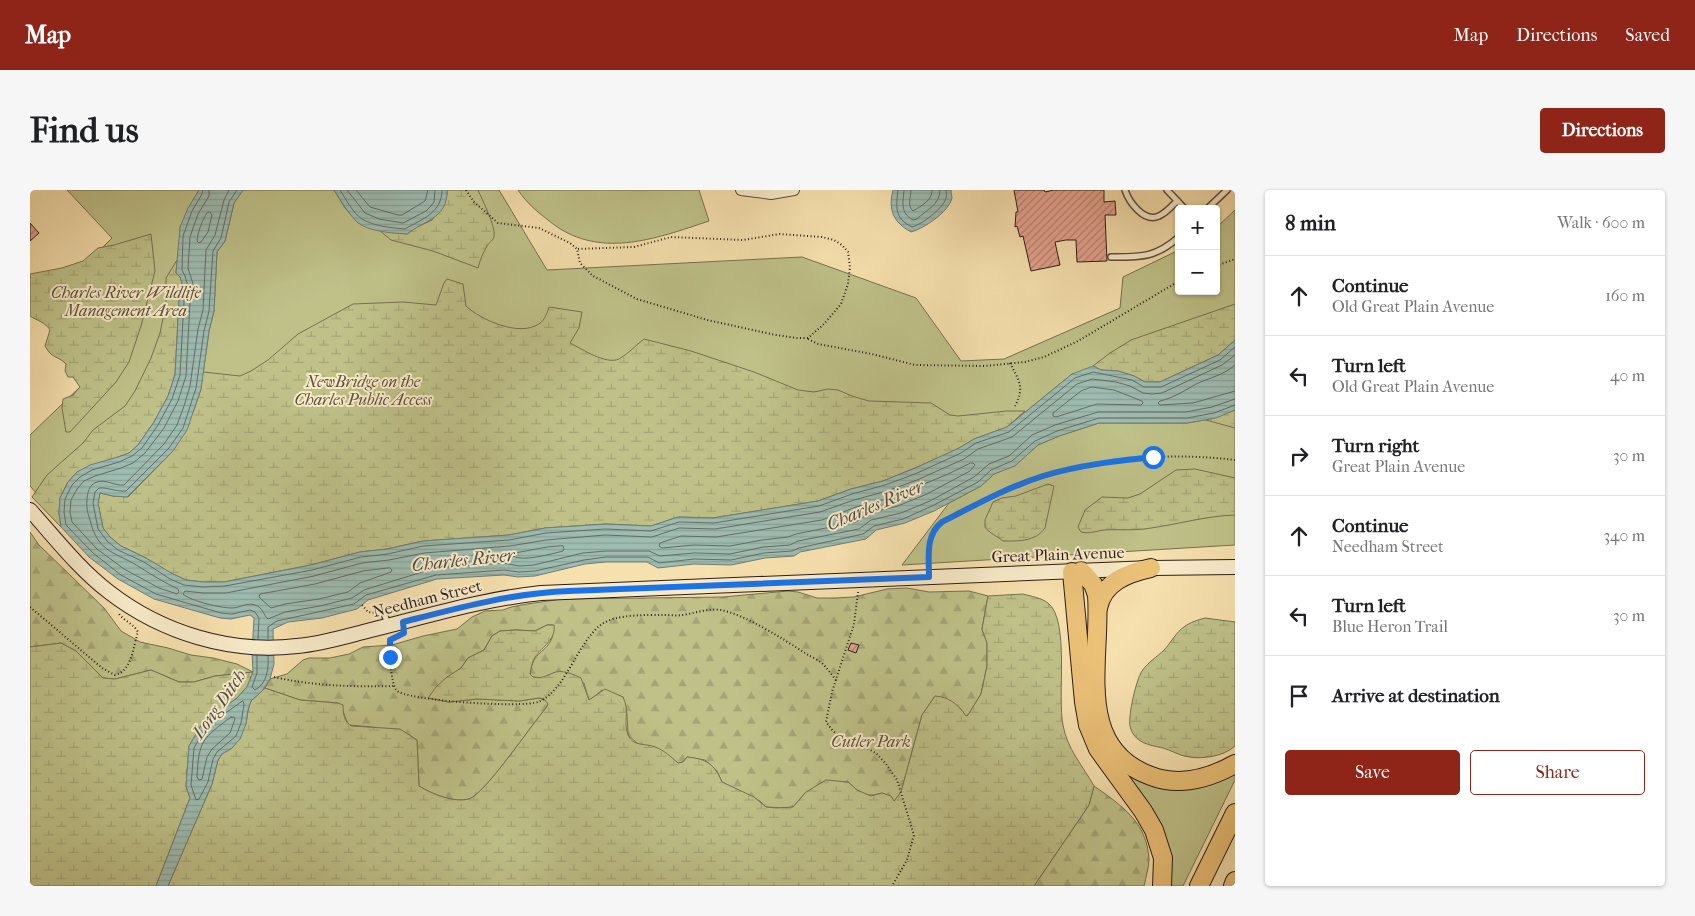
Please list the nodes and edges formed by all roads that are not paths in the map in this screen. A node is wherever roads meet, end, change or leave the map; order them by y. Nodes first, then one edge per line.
1 (741, 190) edge
2 (794, 190) edge
3 (1125, 190) edge
4 (1167, 190) edge
5 (1227, 190) edge
6 (1177, 201) junction
7 (1181, 205) edge
8 (1211, 205) edge
9 (1175, 240) edge
10 (1111, 257) dead end
11 (30, 510) edge
12 (1235, 567) edge
13 (1151, 568) junction
14 (1076, 571) junction
15 (882, 578) joint
16 (1098, 610) junction
17 (384, 612) road end
18 (388, 626) junction
19 (1235, 764) edge
20 (1235, 813) edge
21 (1235, 881) edge
22 (1162, 886) edge
23 (1199, 886) edge
24 (1233, 886) edge

1 - 2 street
3 - 6 lane
4 - 6 lane
5 - 8 lane
6 - 7 lane
9 - 10 lane
11 - 18 main road, Needham Street
12 - 13 main road, Great Plain Avenue
13 - 14 main road, Great Plain Avenue
13 - 16 highway
14 - 15 main road, Great Plain Avenue
14 - 16 highway
14 - 22 highway
15 - 18 main road, Needham Street
16 - 19 highway
17 - 18 lane
20 - 23 highway
21 - 24 highway

